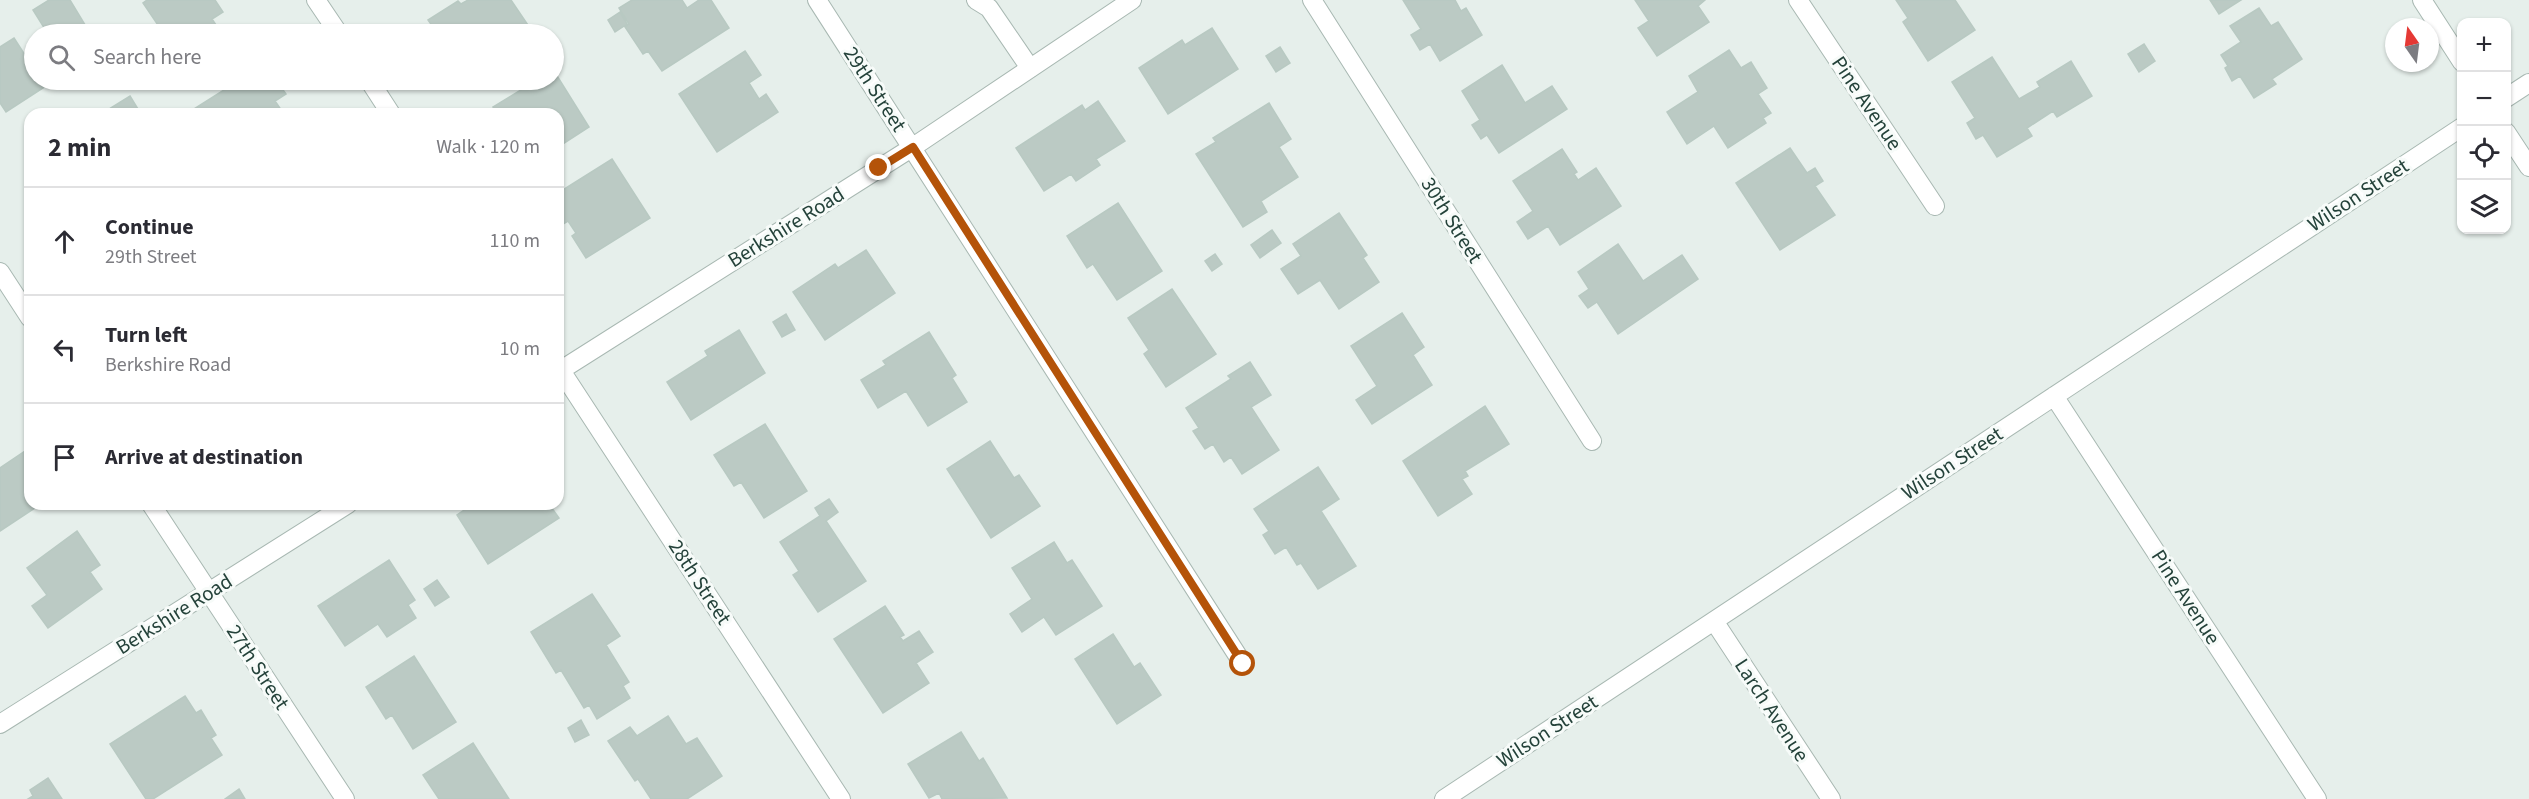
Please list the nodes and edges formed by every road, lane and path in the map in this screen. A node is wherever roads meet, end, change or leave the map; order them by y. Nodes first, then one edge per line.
1 (316, 0) edge
2 (817, 0) edge
3 (976, 0) edge
4 (1132, 0) edge
5 (1312, 0) edge
6 (1798, 0) edge
7 (2422, 0) edge
8 (332, 24) edge
9 (2457, 54) edge
10 (1030, 68) junction
11 (2529, 83) edge
12 (375, 90) edge
13 (2511, 95) edge
14 (387, 108) edge
15 (2457, 130) edge
16 (2511, 140) edge
17 (913, 147) junction
18 (2529, 167) edge
19 (1935, 206) dead end
20 (0, 272) edge
21 (24, 309) edge
22 (564, 366) edge
23 (564, 377) edge
24 (2054, 396) junction
25 (1592, 441) dead end
26 (155, 510) edge
27 (339, 510) edge
28 (209, 592) junction
29 (1714, 621) junction
30 (1243, 664) dead end
31 (0, 724) edge
32 (345, 799) edge
33 (841, 799) edge
34 (1443, 799) edge
35 (1831, 799) edge
36 (2317, 799) edge

1 - 8 street
2 - 17 street, 29th Street
3 - 10 street
4 - 10 street, Berkshire Road
5 - 25 street, 30th Street
6 - 19 street, Pine Avenue
7 - 9 street
10 - 17 street, Berkshire Road
11 - 13 street
12 - 14 street
15 - 24 street, Wilson Street
16 - 18 street
17 - 22 street, Berkshire Road
17 - 30 street, 29th Street
20 - 21 street
23 - 33 street, 28th Street
24 - 29 street, Wilson Street
24 - 36 street, Pine Avenue
26 - 28 street, 27th Street
27 - 28 street, Berkshire Road
28 - 31 street, Berkshire Road
28 - 32 street, 27th Street
29 - 34 street, Wilson Street
29 - 35 street, Larch Avenue

